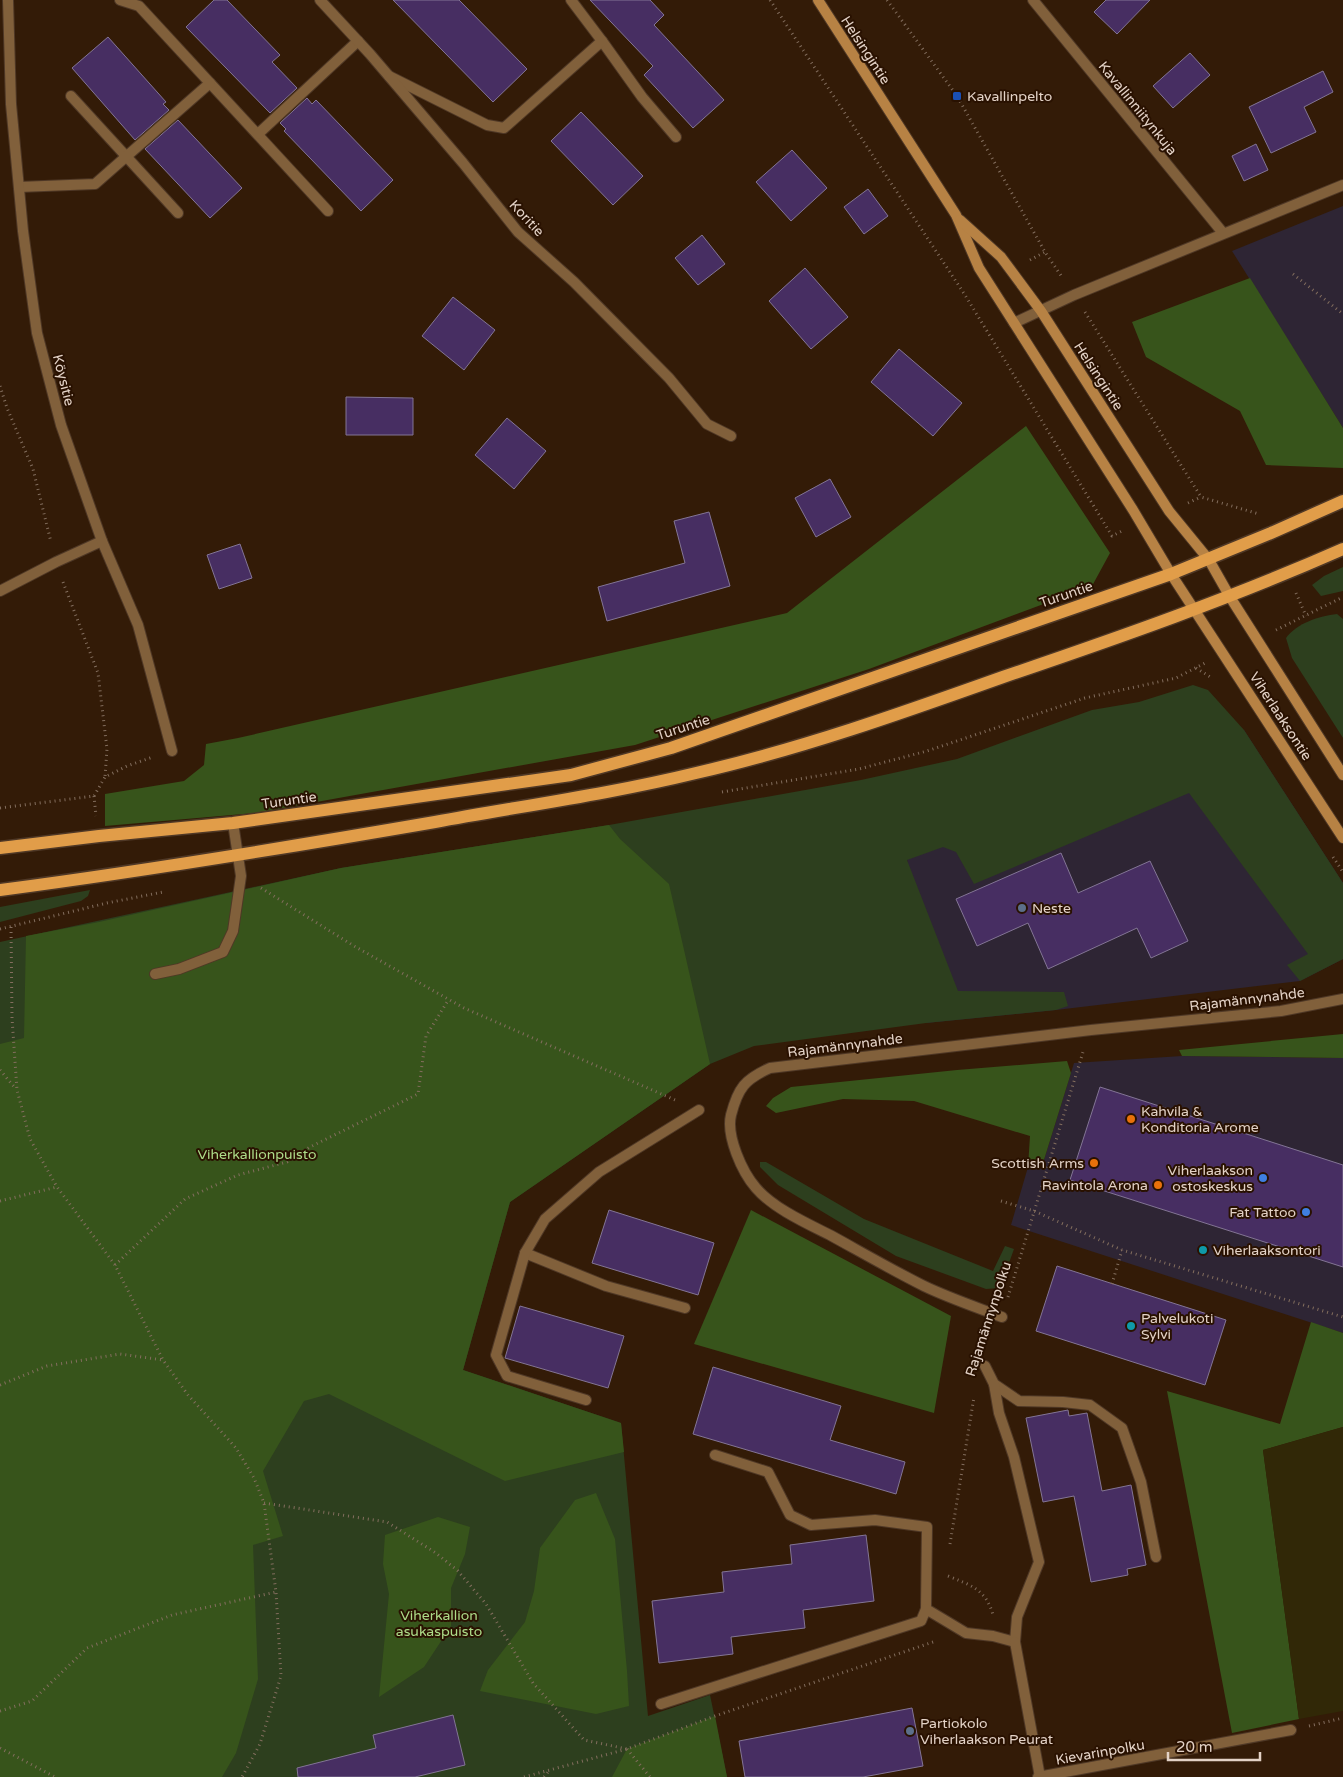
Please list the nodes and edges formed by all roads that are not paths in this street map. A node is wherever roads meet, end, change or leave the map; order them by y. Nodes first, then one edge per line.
1 (8, 0) edge
2 (120, 0) edge
3 (320, 0) edge
4 (571, 0) edge
5 (818, 0) edge
6 (1033, 0) edge
7 (358, 41) junction
8 (602, 41) junction
9 (388, 76) junction
10 (210, 83) junction
11 (71, 96) dead end
12 (258, 134) junction
13 (676, 137) dead end
14 (126, 157) junction
15 (1343, 185) edge
16 (19, 187) junction
17 (328, 211) dead end
18 (178, 213) dead end
19 (956, 216) junction
20 (1223, 233) junction
21 (1041, 311) junction
22 (1014, 324) junction
23 (731, 436) dead end
24 (1343, 501) edge
25 (102, 541) junction
26 (1343, 548) edge
27 (1209, 560) junction
28 (1171, 574) junction
29 (0, 591) edge
30 (1230, 597) junction
31 (1195, 610) junction
32 (172, 751) road end
33 (1343, 775) edge
34 (233, 823) junction
35 (1343, 838) edge
36 (0, 848) edge
37 (238, 856) junction
38 (0, 890) edge
39 (155, 974) dead end
40 (1343, 999) edge
41 (699, 1110) road end
42 (525, 1253) junction
43 (685, 1308) dead end
44 (1002, 1317) road end
45 (985, 1366) road end
46 (994, 1384) junction
47 (586, 1400) dead end
48 (714, 1456) dead end
49 (1156, 1557) dead end
50 (926, 1610) junction
51 (1015, 1642) junction
52 (661, 1704) dead end
53 (1291, 1730) road end
54 (1039, 1777) edge

1 - 16 street, Köysitie
2 - 10 street
3 - 7 street, Koritie
4 - 8 street
5 - 19 main road, Helsingintie
6 - 20 street, Kavallinniitynkuja
7 - 9 street, Koritie
7 - 12 street
8 - 9 street
8 - 13 street
9 - 23 street, Koritie
10 - 12 street
10 - 14 street
11 - 14 street
12 - 17 street
14 - 16 street
14 - 18 street
15 - 20 street
16 - 25 street, Köysitie
19 - 21 main road, Helsingintie
19 - 22 main road, Helsingintie
20 - 21 street
21 - 22 street
21 - 27 main road, Helsingintie
22 - 28 main road, Helsingintie
24 - 27 main road, Turuntie
25 - 29 street
25 - 32 street, Köysitie
26 - 30 main road
27 - 28 main road, Turuntie
27 - 30 main road, Helsingintie
28 - 31 main road, Viherlaaksontie
28 - 34 main road, Turuntie
30 - 31 main road
30 - 33 main road, Viherlaaksontie
31 - 35 main road, Viherlaaksontie
31 - 37 main road
34 - 36 main road, Turuntie
34 - 37 street
37 - 38 main road
37 - 39 street
40 - 44 street, Rajamännynahde
41 - 42 street
42 - 43 street
42 - 47 street
45 - 46 street
46 - 49 street
46 - 51 street
48 - 50 street
50 - 51 street
50 - 52 street
51 - 54 street
53 - 54 street, Kievarinpolku

